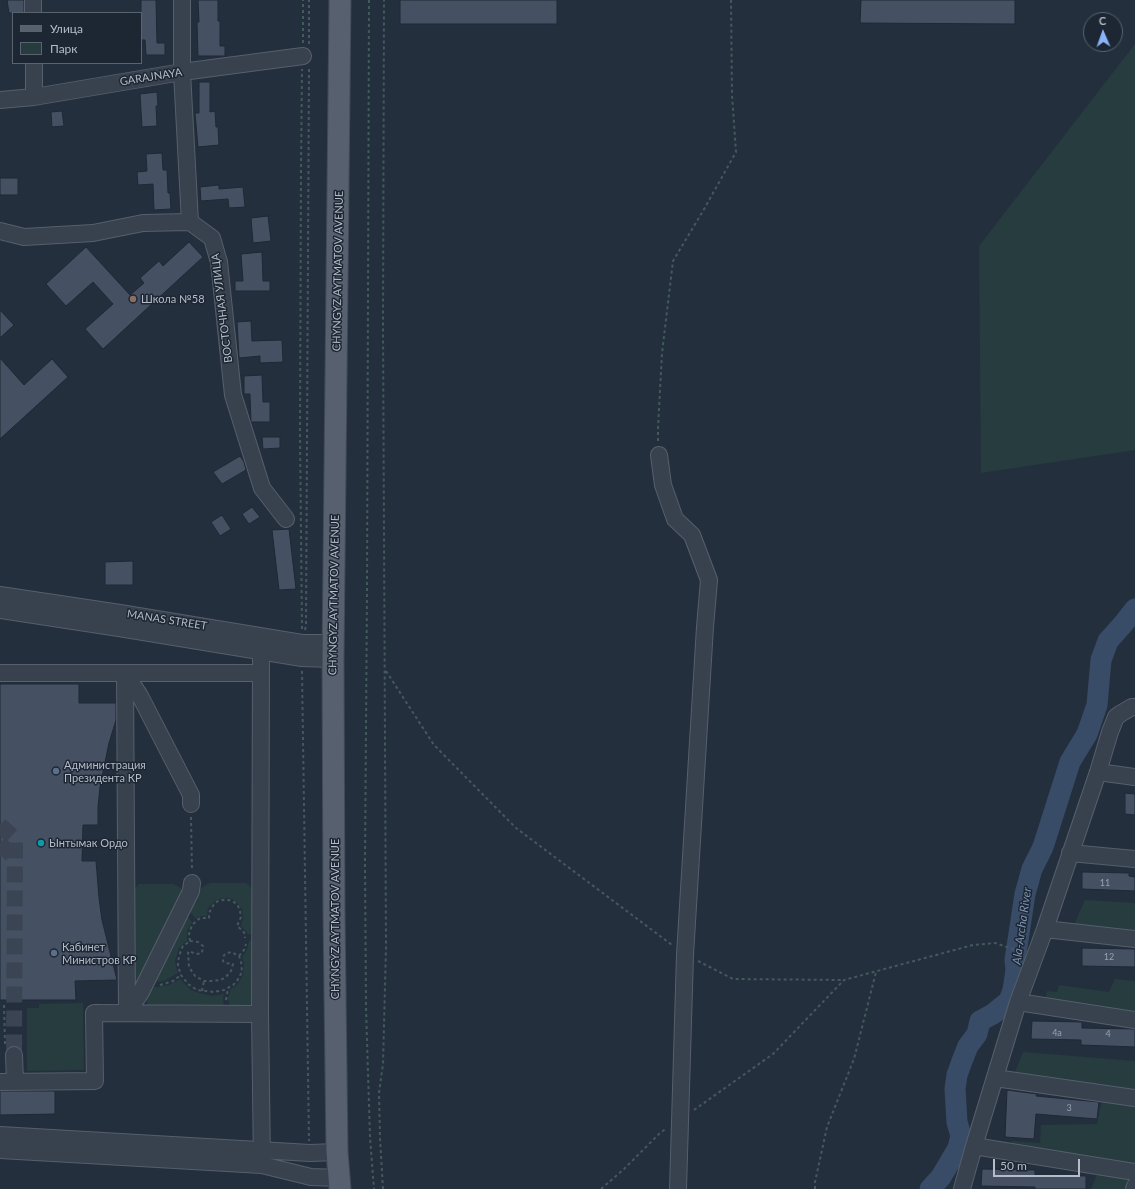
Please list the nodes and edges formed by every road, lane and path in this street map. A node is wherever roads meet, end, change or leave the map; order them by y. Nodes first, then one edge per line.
1 (33, 0) edge
2 (182, 0) edge
3 (303, 0) edge
4 (310, 0) edge
5 (340, 0) edge
6 (370, 0) edge
7 (384, 0) edge
8 (732, 0) edge
9 (34, 12) edge
10 (307, 58) junction
11 (34, 64) edge
12 (182, 72) junction
13 (34, 97) junction
14 (0, 100) edge
15 (190, 222) junction
16 (0, 231) edge
17 (659, 455) joint
18 (286, 519) dead end
19 (0, 595) edge
20 (0, 610) edge
21 (302, 650) junction
22 (261, 651) junction
23 (333, 651) junction
24 (385, 670) junction
25 (0, 673) edge
26 (125, 673) junction
27 (261, 673) junction
28 (1134, 704) edge
29 (1098, 772) junction
30 (1135, 777) edge
31 (191, 804) joint
32 (1070, 853) junction
33 (1135, 859) edge
34 (192, 883) joint
35 (1045, 929) junction
36 (1135, 939) edge
37 (190, 941) junction
38 (686, 955) junction
39 (239, 956) junction
40 (1035, 956) junction
41 (876, 972) junction
42 (181, 975) junction
43 (844, 980) junction
44 (204, 981) junction
45 (146, 982) junction
46 (202, 991) junction
47 (1018, 1002) junction
48 (4, 1005) dead end
49 (126, 1013) junction
50 (260, 1014) junction
51 (1135, 1020) edge
52 (10, 1050) joint
53 (995, 1078) junction
54 (7, 1082) edge
55 (1135, 1098) edge
56 (680, 1119) junction
57 (0, 1135) edge
58 (974, 1146) junction
59 (0, 1150) edge
60 (337, 1152) junction
61 (310, 1153) junction
62 (262, 1158) junction
63 (1135, 1172) edge
64 (339, 1184) edge
65 (1135, 1186) edge
66 (374, 1189) edge
67 (383, 1189) edge
68 (601, 1189) edge
69 (678, 1189) edge
70 (815, 1189) edge
71 (962, 1189) edge
72 (1134, 1189) edge

1 - 9 street
2 - 12 street
3 - 10 path
4 - 10 path
5 - 23 main road, CHYNGYZ AYTMATOV AVENUE
6 - 66 path
7 - 24 path
8 - 17 path
10 - 12 street, GARAJNAYA
10 - 21 path
10 - 21 path
11 - 13 street
12 - 13 street, GARAJNAYA
12 - 15 street
13 - 14 street, GARAJNAYA
15 - 16 street
15 - 18 street, ВОСТОЧНАЯ УЛИЦА
17 - 38 street
19 - 21 street, MANAS STREET
20 - 22 street, MANAS STREET
21 - 22 street, MANAS STREET
21 - 23 street, MANAS STREET
21 - 61 path
22 - 27 street
23 - 60 main road, CHYNGYZ AYTMATOV AVENUE
24 - 38 path
24 - 67 path
25 - 26 street
26 - 27 street
26 - 31 street
26 - 49 street
27 - 50 street
28 - 29 street
29 - 30 street
29 - 32 street
31 - 34 path
32 - 33 street
32 - 35 street
34 - 45 street
35 - 36 street
35 - 40 street
37 - 39 path
37 - 42 path
37 - 44 path
38 - 43 path
38 - 56 street
39 - 44 path
39 - 46 path
40 - 41 path
40 - 47 street
41 - 43 path
41 - 70 path
42 - 45 path
42 - 46 path
43 - 56 path
44 - 46 path
45 - 49 street
47 - 51 street
47 - 53 street
48 - 52 path
49 - 50 street
49 - 54 street
50 - 62 street
52 - 54 street
53 - 55 street
53 - 58 street
56 - 68 path
56 - 69 street
57 - 62 street
58 - 63 street
58 - 71 street
59 - 62 street
60 - 61 street
60 - 64 main road, CHYNGYZ AYTMATOV AVENUE
61 - 62 street
62 - 64 street
65 - 72 street

